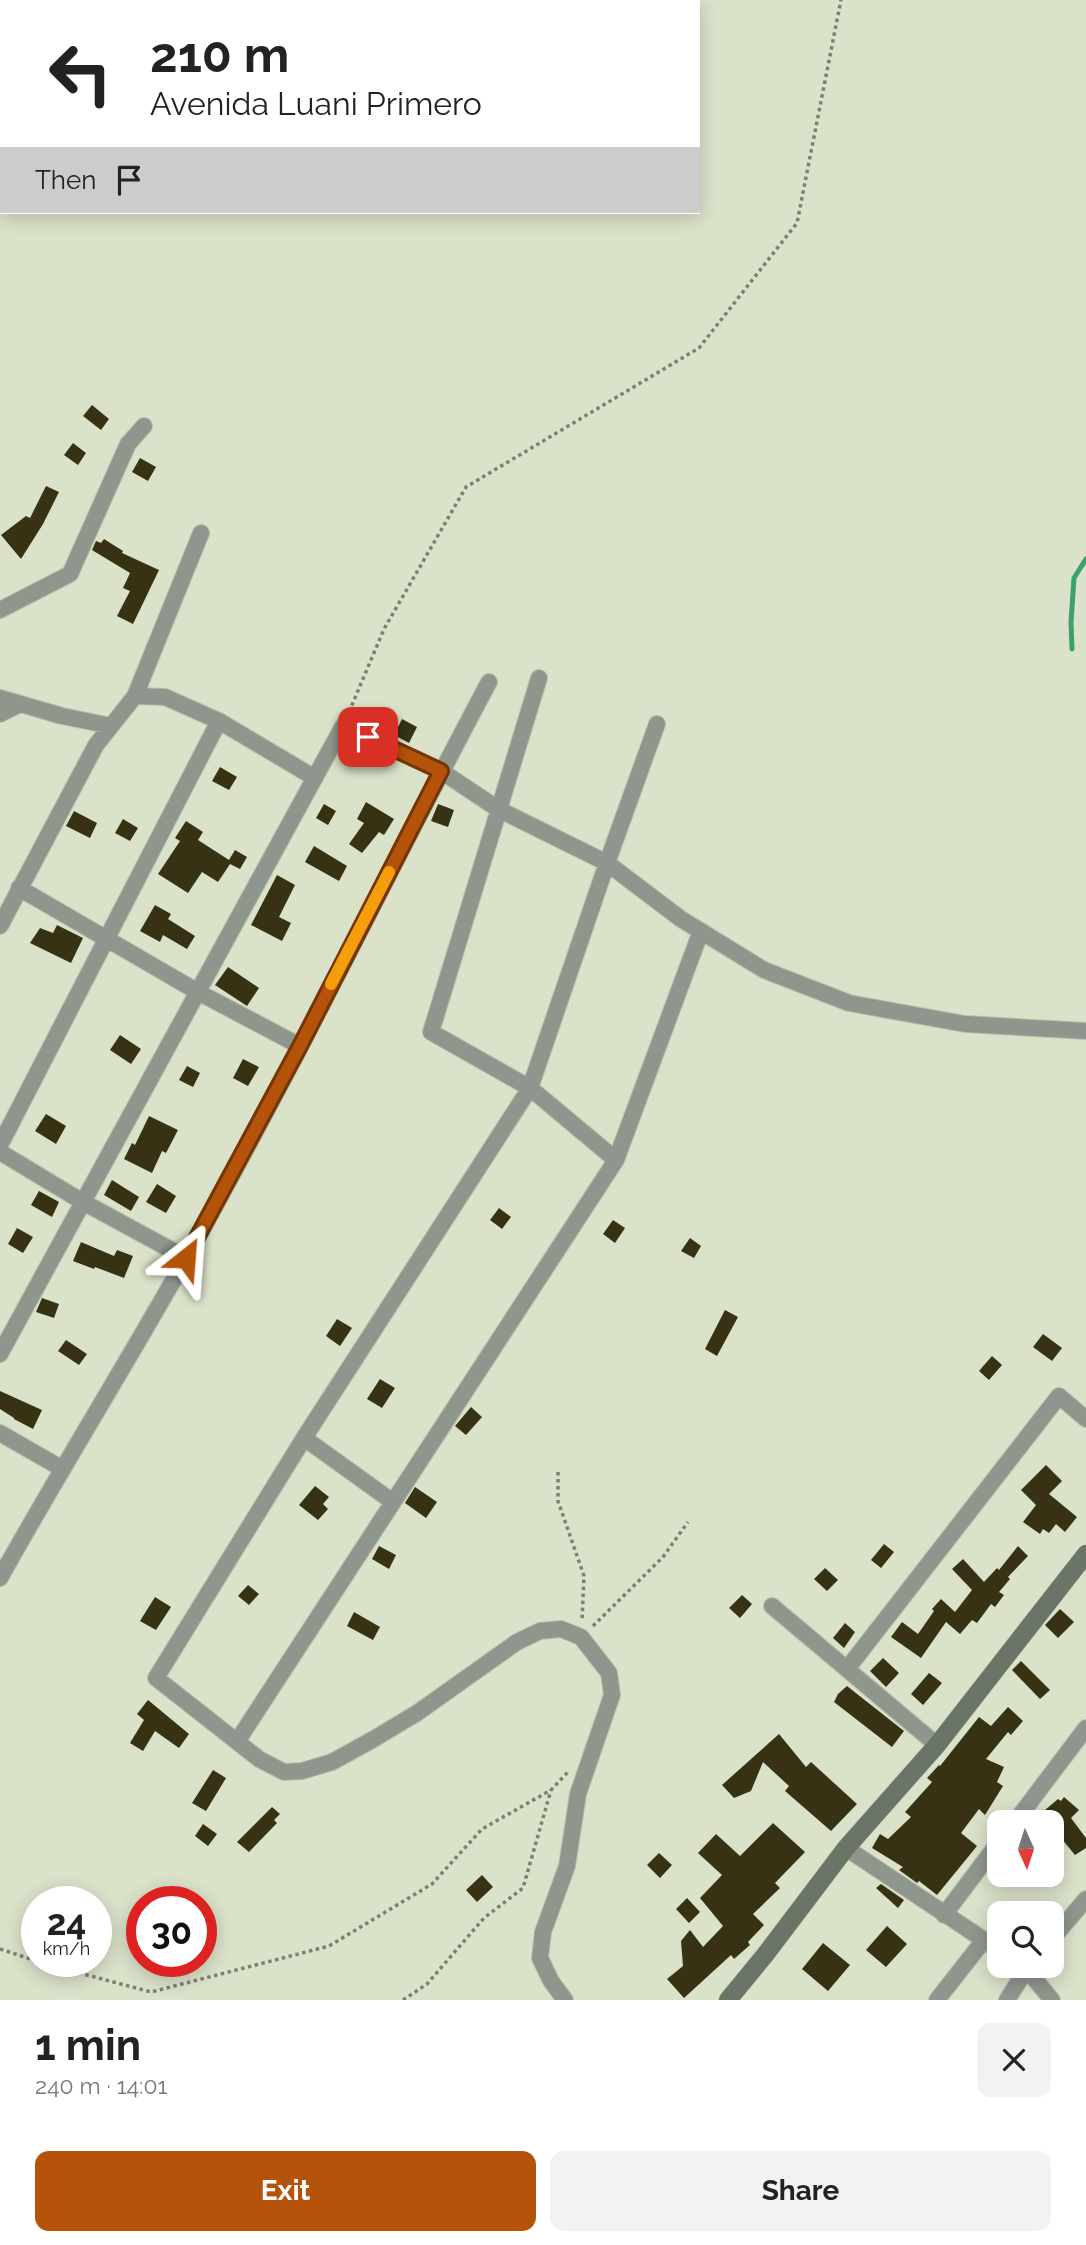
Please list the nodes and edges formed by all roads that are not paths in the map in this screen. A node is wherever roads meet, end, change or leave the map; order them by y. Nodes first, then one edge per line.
1 (144, 426) dead end
2 (201, 533) dead end
3 (0, 610) edge
4 (539, 678) dead end
5 (489, 682) dead end
6 (135, 696) junction
7 (0, 698) edge
8 (20, 704) junction
9 (0, 714) edge
10 (219, 721) junction
11 (657, 724) dead end
12 (111, 726) junction
13 (441, 771) junction
14 (314, 778) junction
15 (498, 808) junction
16 (607, 863) junction
17 (19, 888) junction
18 (0, 926) edge
19 (701, 930) junction
20 (107, 939) junction
21 (198, 992) junction
22 (1086, 1031) edge
23 (300, 1046) junction
24 (530, 1088) junction
25 (0, 1144) edge
26 (0, 1152) edge
27 (616, 1160) junction
28 (83, 1202) junction
29 (186, 1258) junction
30 (0, 1353) edge
31 (1086, 1419) edge
32 (0, 1433) edge
33 (304, 1438) junction
34 (61, 1468) junction
35 (393, 1502) junction
36 (1086, 1554) edge
37 (0, 1578) edge
38 (772, 1606) dead end
39 (846, 1669) junction
40 (1086, 1728) edge
41 (238, 1740) junction
42 (937, 1745) junction
43 (1024, 1810) edge
44 (846, 1848) junction
45 (987, 1858) edge
46 (1086, 1899) edge
47 (944, 1915) junction
48 (1064, 1925) edge
49 (984, 1940) junction
50 (987, 1942) edge
51 (1019, 1978) edge
52 (1035, 1978) edge
53 (565, 2000) edge
54 (728, 2000) edge
55 (937, 2000) edge
56 (1007, 2000) edge
57 (1052, 2000) edge

1 - 3 street
2 - 6 street
4 - 15 street
5 - 13 street
6 - 10 street
6 - 12 street
7 - 8 street
8 - 9 street
8 - 12 street
10 - 14 street
10 - 20 street
11 - 16 street
12 - 17 street
13 - 14 street
13 - 15 street
13 - 23 street
14 - 21 street
15 - 16 street
15 - 24 street
16 - 19 street
16 - 24 street
17 - 18 street
17 - 20 street
19 - 22 street
19 - 27 street
20 - 21 street
20 - 25 street
21 - 23 street
21 - 28 street
23 - 29 street
24 - 27 street
24 - 33 street
26 - 28 street
27 - 35 street
28 - 29 street
28 - 30 street
29 - 34 street
31 - 39 street
32 - 34 street
33 - 35 street
33 - 41 street
34 - 37 street
35 - 41 street
36 - 42 street
38 - 39 street
39 - 42 street
40 - 43 street
41 - 53 street
42 - 44 street
44 - 47 street
44 - 54 street
45 - 47 street
46 - 48 street
47 - 49 street
49 - 50 street
49 - 55 street
51 - 56 street
52 - 57 street

